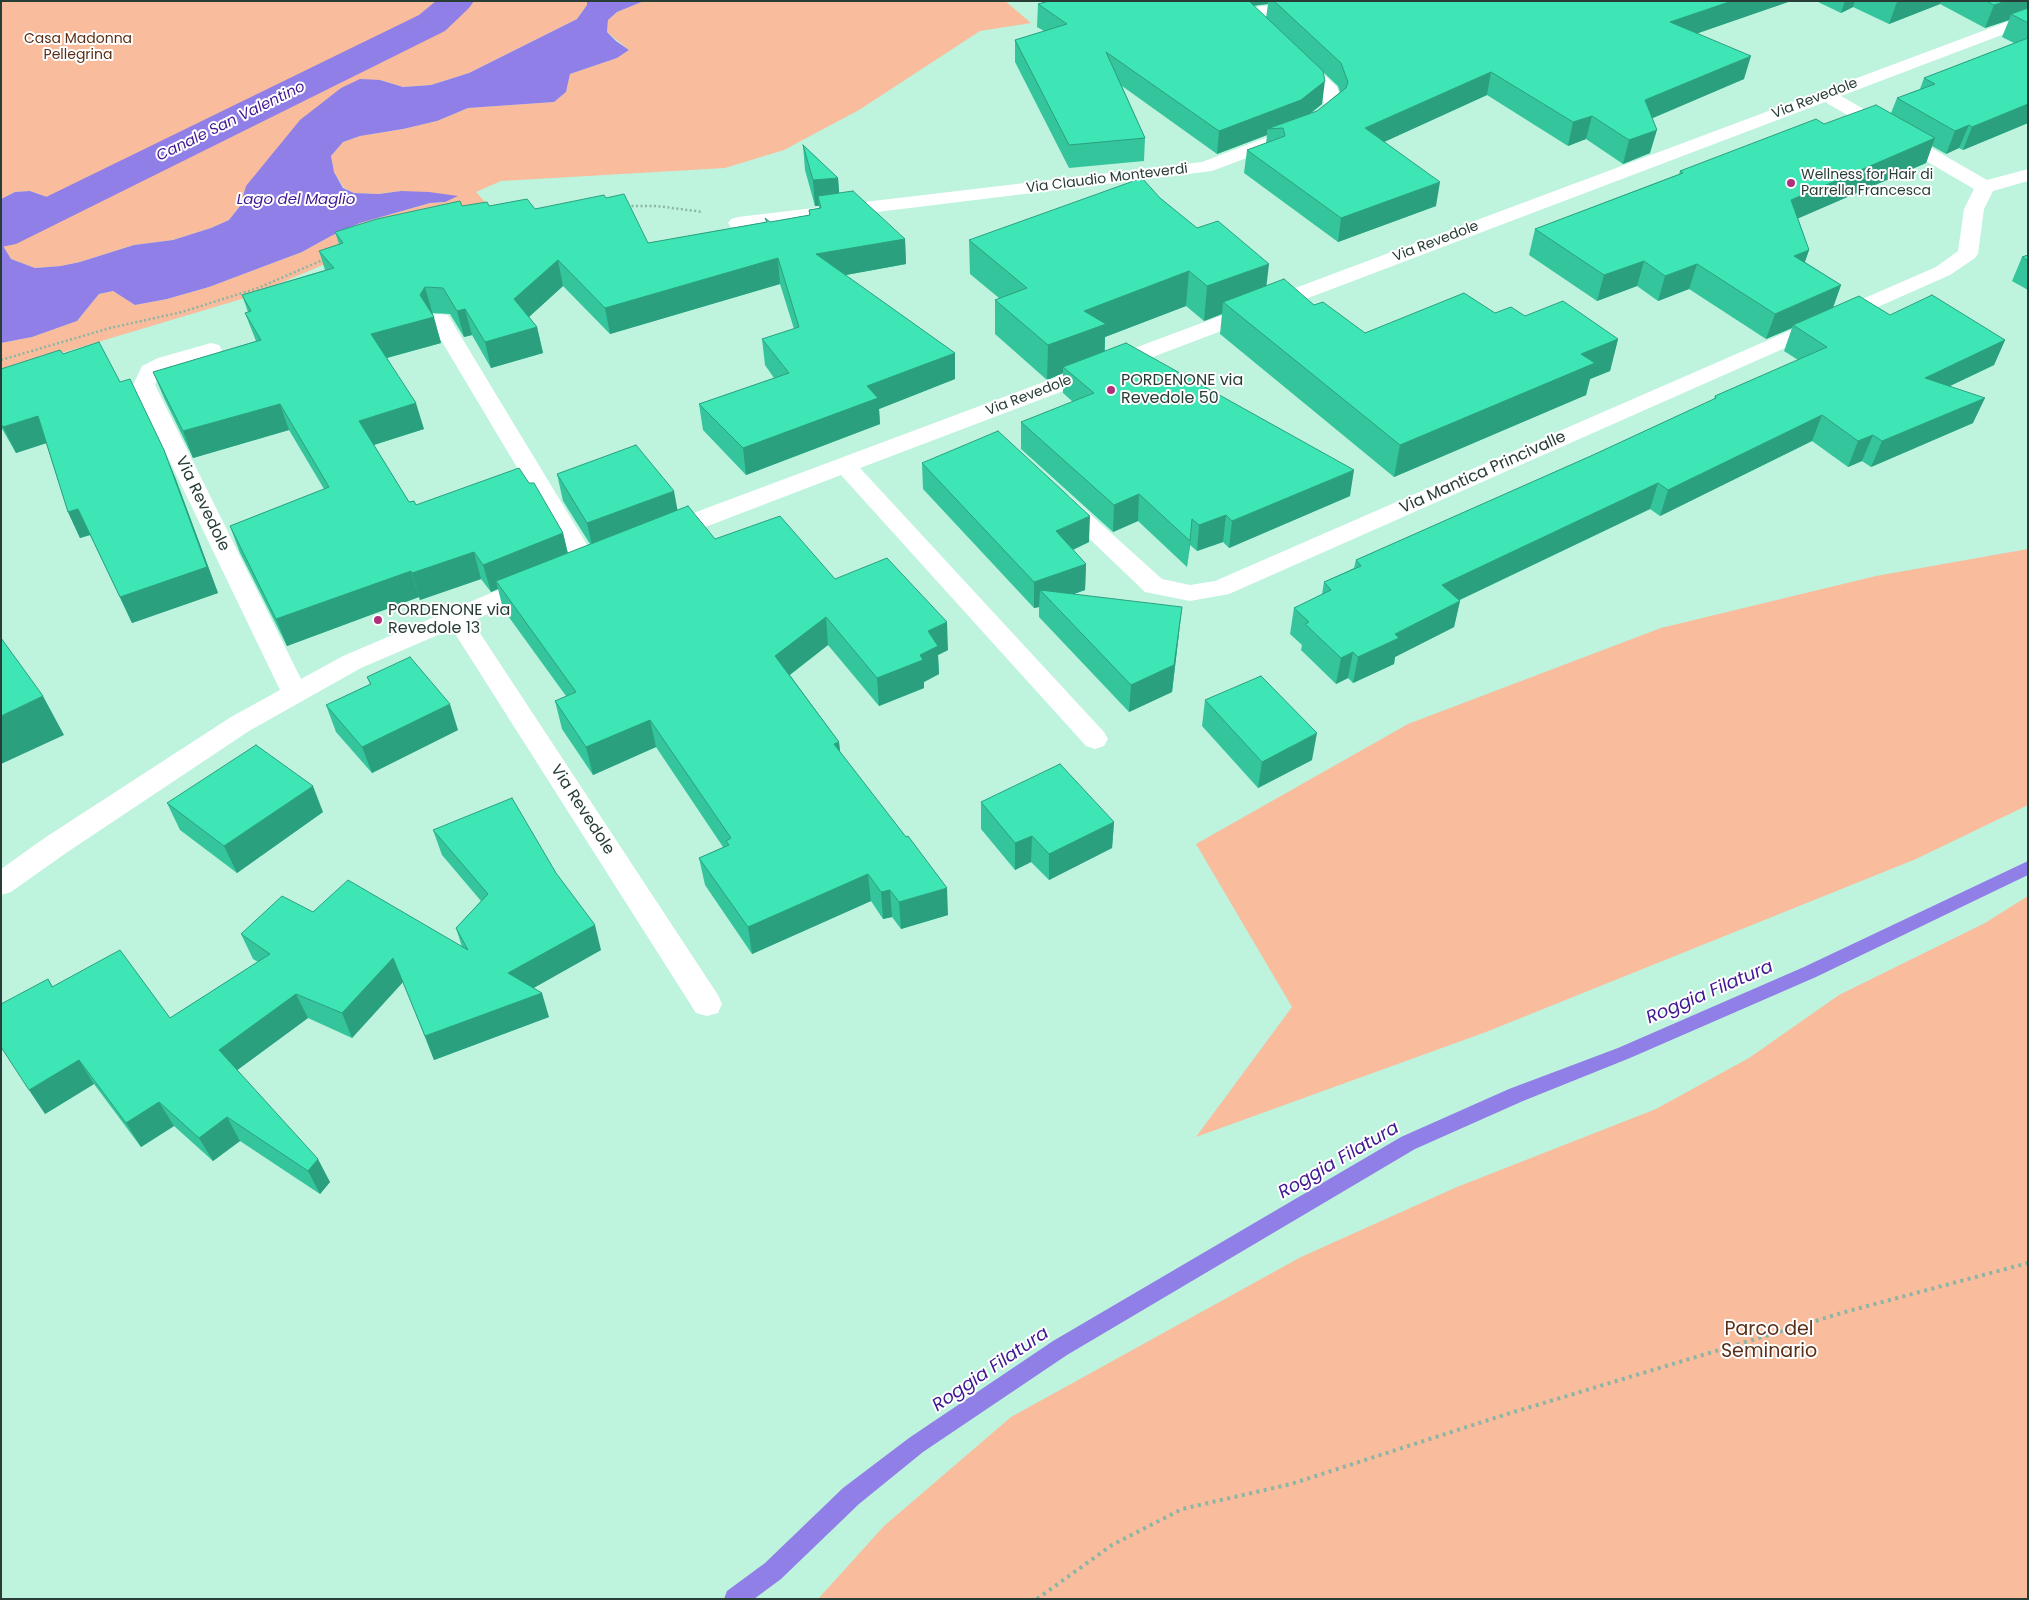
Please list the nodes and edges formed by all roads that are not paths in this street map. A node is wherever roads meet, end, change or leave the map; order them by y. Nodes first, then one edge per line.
1 (1218, 1) edge
2 (1327, 1) edge
3 (2028, 19) edge
4 (1283, 46) edge
5 (1826, 95) junction
6 (2028, 174) edge
7 (1985, 187) junction
8 (738, 223) road end
9 (440, 320) dead end
10 (210, 350) dead end
11 (845, 465) junction
12 (1044, 485) edge
13 (648, 539) edge
14 (457, 617) junction
15 (295, 694) junction
16 (1095, 739) dead end
17 (1, 884) edge
18 (707, 1004) dead end

1 - 2 street
3 - 5 street, Via Revedole
4 - 8 street, Via Claudio Monteverdi
5 - 7 street
5 - 11 street, Via Revedole
6 - 7 street
7 - 12 street, Via Mantica Princivalle
9 - 14 street
10 - 15 street, Via Revedole
11 - 13 street, Via Revedole
11 - 16 street
14 - 15 street
14 - 18 street, Via Revedole
15 - 17 street

